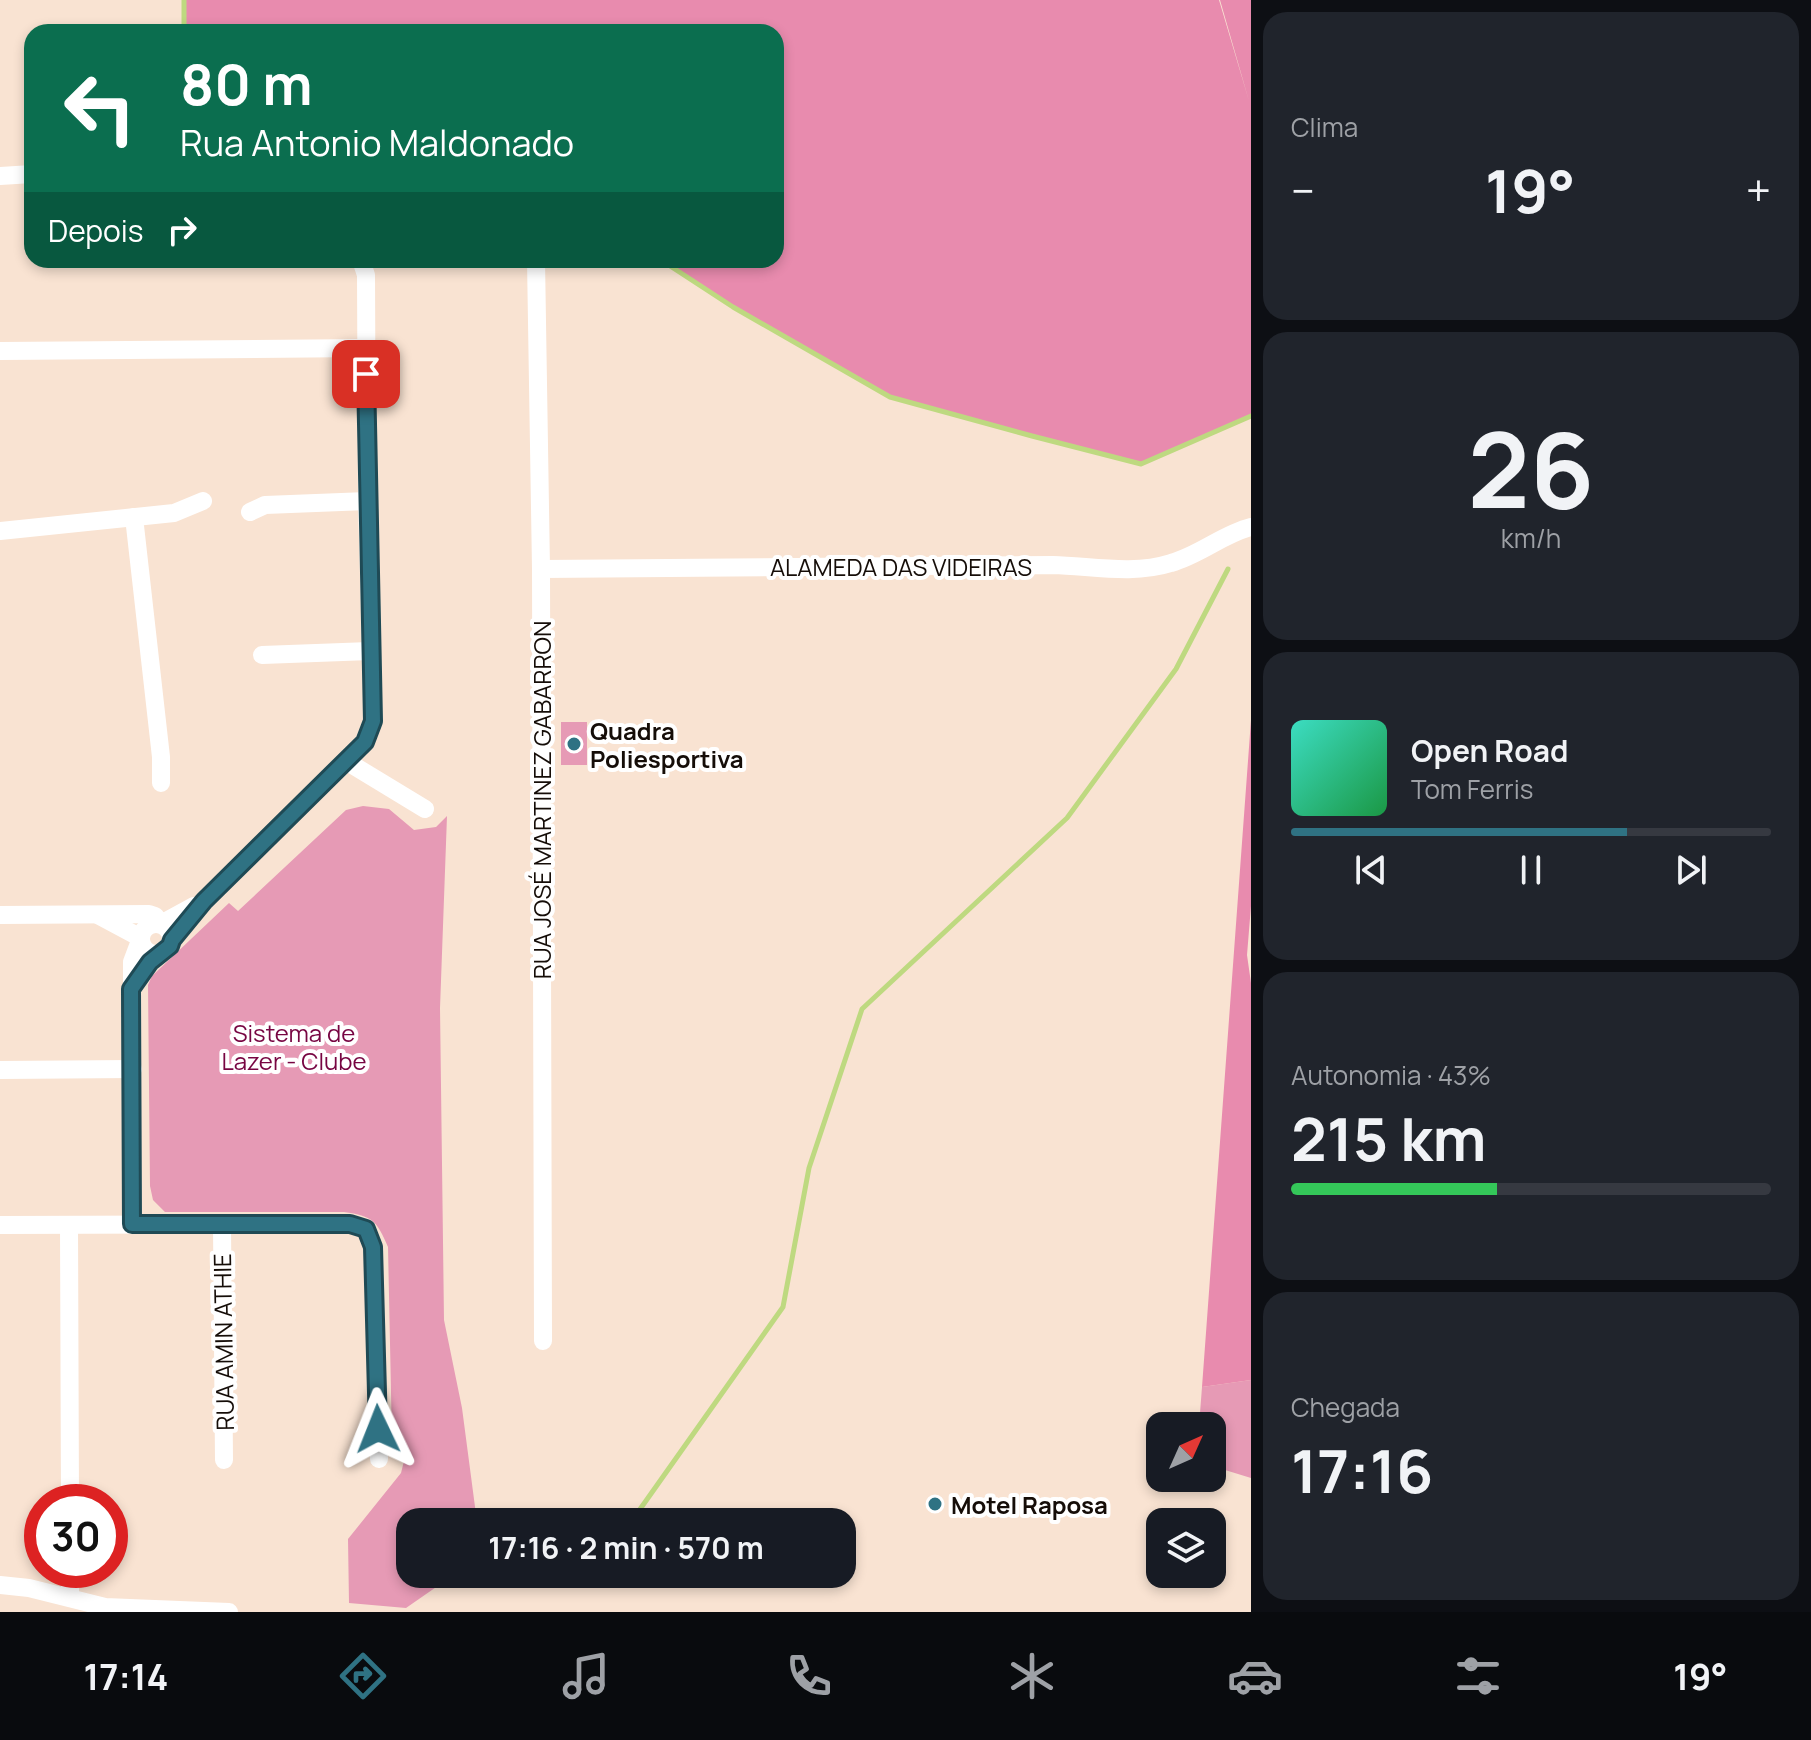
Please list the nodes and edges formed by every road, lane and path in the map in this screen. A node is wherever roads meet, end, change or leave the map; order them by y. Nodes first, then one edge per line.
1 (24, 174) edge
2 (0, 176) edge
3 (364, 268) edge
4 (536, 268) edge
5 (366, 348) junction
6 (0, 351) edge
7 (203, 501) dead end
8 (367, 501) junction
9 (250, 512) dead end
10 (134, 517) junction
11 (1251, 527) edge
12 (0, 531) edge
13 (541, 569) junction
14 (370, 651) junction
15 (262, 655) dead end
16 (346, 761) junction
17 (161, 783) dead end
18 (425, 809) dead end
19 (0, 915) edge
20 (98, 915) junction
21 (141, 938) junction
22 (164, 939) junction
23 (131, 989) junction
24 (133, 1069) junction
25 (0, 1070) edge
26 (132, 1224) junction
27 (0, 1225) edge
28 (69, 1225) junction
29 (222, 1225) junction
30 (543, 1341) dead end
31 (379, 1459) dead end
32 (224, 1460) dead end
33 (70, 1484) edge
34 (0, 1585) edge
35 (70, 1588) edge
36 (70, 1597) junction
37 (229, 1612) edge

1 - 2 street
3 - 5 street
4 - 13 street, RUA JOSÉ MARTINEZ GABARRON
5 - 6 street
5 - 8 street
7 - 10 street
8 - 9 street
8 - 14 street
10 - 12 street
10 - 17 street
11 - 13 street, ALAMEDA DAS VIDEIRAS
13 - 30 street, RUA JOSÉ MARTINEZ GABARRON
14 - 15 street
14 - 16 street
16 - 18 street
16 - 22 street
19 - 20 street
20 - 21 street
20 - 22 street
21 - 22 street
21 - 23 street
22 - 23 street
23 - 24 street
24 - 25 street
24 - 26 street
26 - 28 street
26 - 29 street
27 - 28 street
28 - 33 street
29 - 31 street
29 - 32 street, RUA AMIN ATHIE
34 - 36 street
35 - 36 street
36 - 37 street

